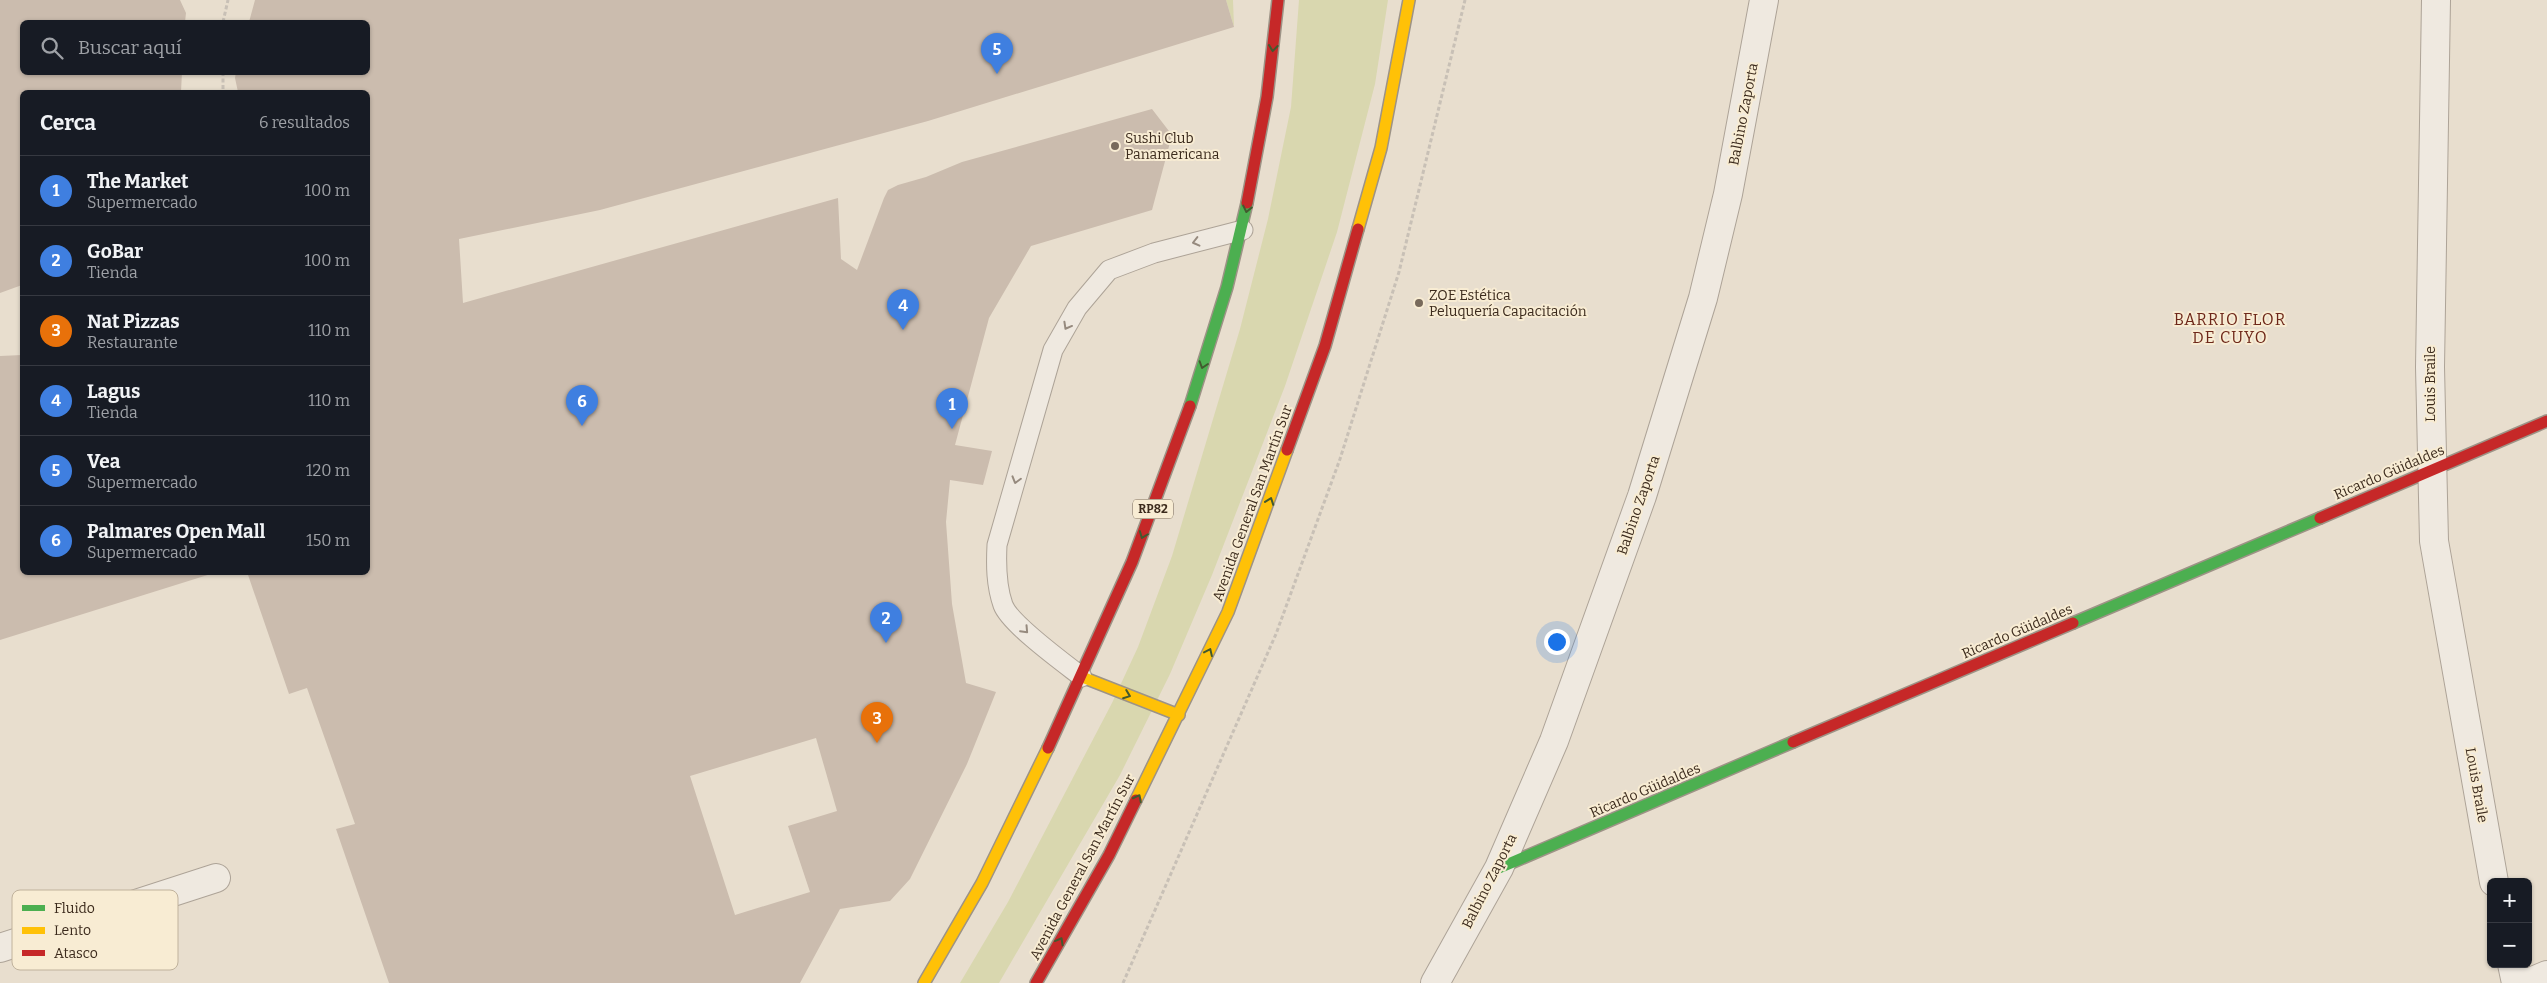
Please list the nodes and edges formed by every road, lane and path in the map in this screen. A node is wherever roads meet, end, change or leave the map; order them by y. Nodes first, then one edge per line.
1 (228, 0) edge
2 (1278, 0) edge
3 (1409, 0) edge
4 (1465, 0) edge
5 (1764, 0) edge
6 (2436, 0) edge
7 (223, 20) edge
8 (223, 75) edge
9 (223, 90) edge
10 (1243, 230) junction
11 (2547, 421) edge
12 (2431, 470) junction
13 (1082, 677) junction
14 (1179, 715) junction
15 (1499, 868) junction
16 (216, 878) dead end
17 (2493, 878) edge
18 (178, 890) edge
19 (12, 944) edge
20 (0, 948) edge
21 (2513, 968) edge
22 (2547, 974) edge
23 (924, 983) edge
24 (1036, 983) edge
25 (1123, 983) edge
26 (1435, 983) edge
27 (2516, 983) edge
28 (2528, 983) edge

1 - 7 path
2 -> 10 main road, RP82
14 -> 3 main road, Avenida General San Martín Sur
4 - 25 path
5 - 15 street, Balbino Zaporta
6 - 12 street, Louis Braile
8 - 9 path
10 -> 13 main road, RP82
10 -> 13 lane
11 - 12 main road, Ricardo Güidaldes
12 - 15 main road, Ricardo Güidaldes
12 - 17 street, Louis Braile
13 -> 14 main road
13 - 23 main road, RP82
24 -> 14 main road, Avenida General San Martín Sur
15 - 26 street, Balbino Zaporta
16 - 18 street
19 - 20 street
21 - 27 street
22 - 28 street

